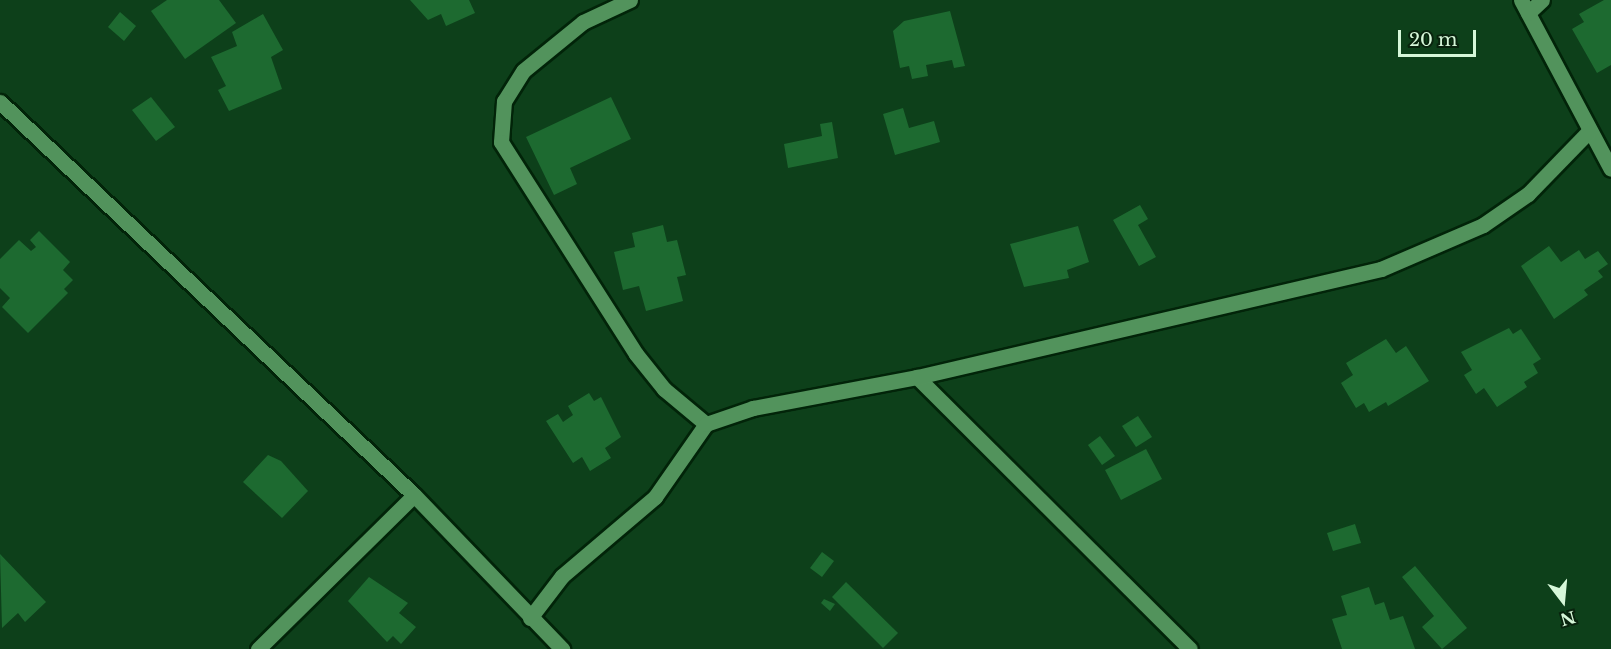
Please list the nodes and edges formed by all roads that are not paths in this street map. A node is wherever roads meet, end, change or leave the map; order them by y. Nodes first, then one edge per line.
1 (630, 0) edge
2 (1542, 0) edge
3 (1524, 6) edge
4 (0, 102) edge
5 (1589, 131) junction
6 (1611, 169) edge
7 (917, 377) junction
8 (706, 424) junction
9 (414, 495) junction
10 (530, 618) junction
11 (258, 649) edge
12 (562, 649) edge
13 (1190, 649) edge

1 - 8 street
2 - 3 street
3 - 5 street
4 - 9 street
5 - 6 street
5 - 7 street
7 - 8 street
7 - 13 street
8 - 10 street
9 - 10 street
9 - 11 street
10 - 12 street

